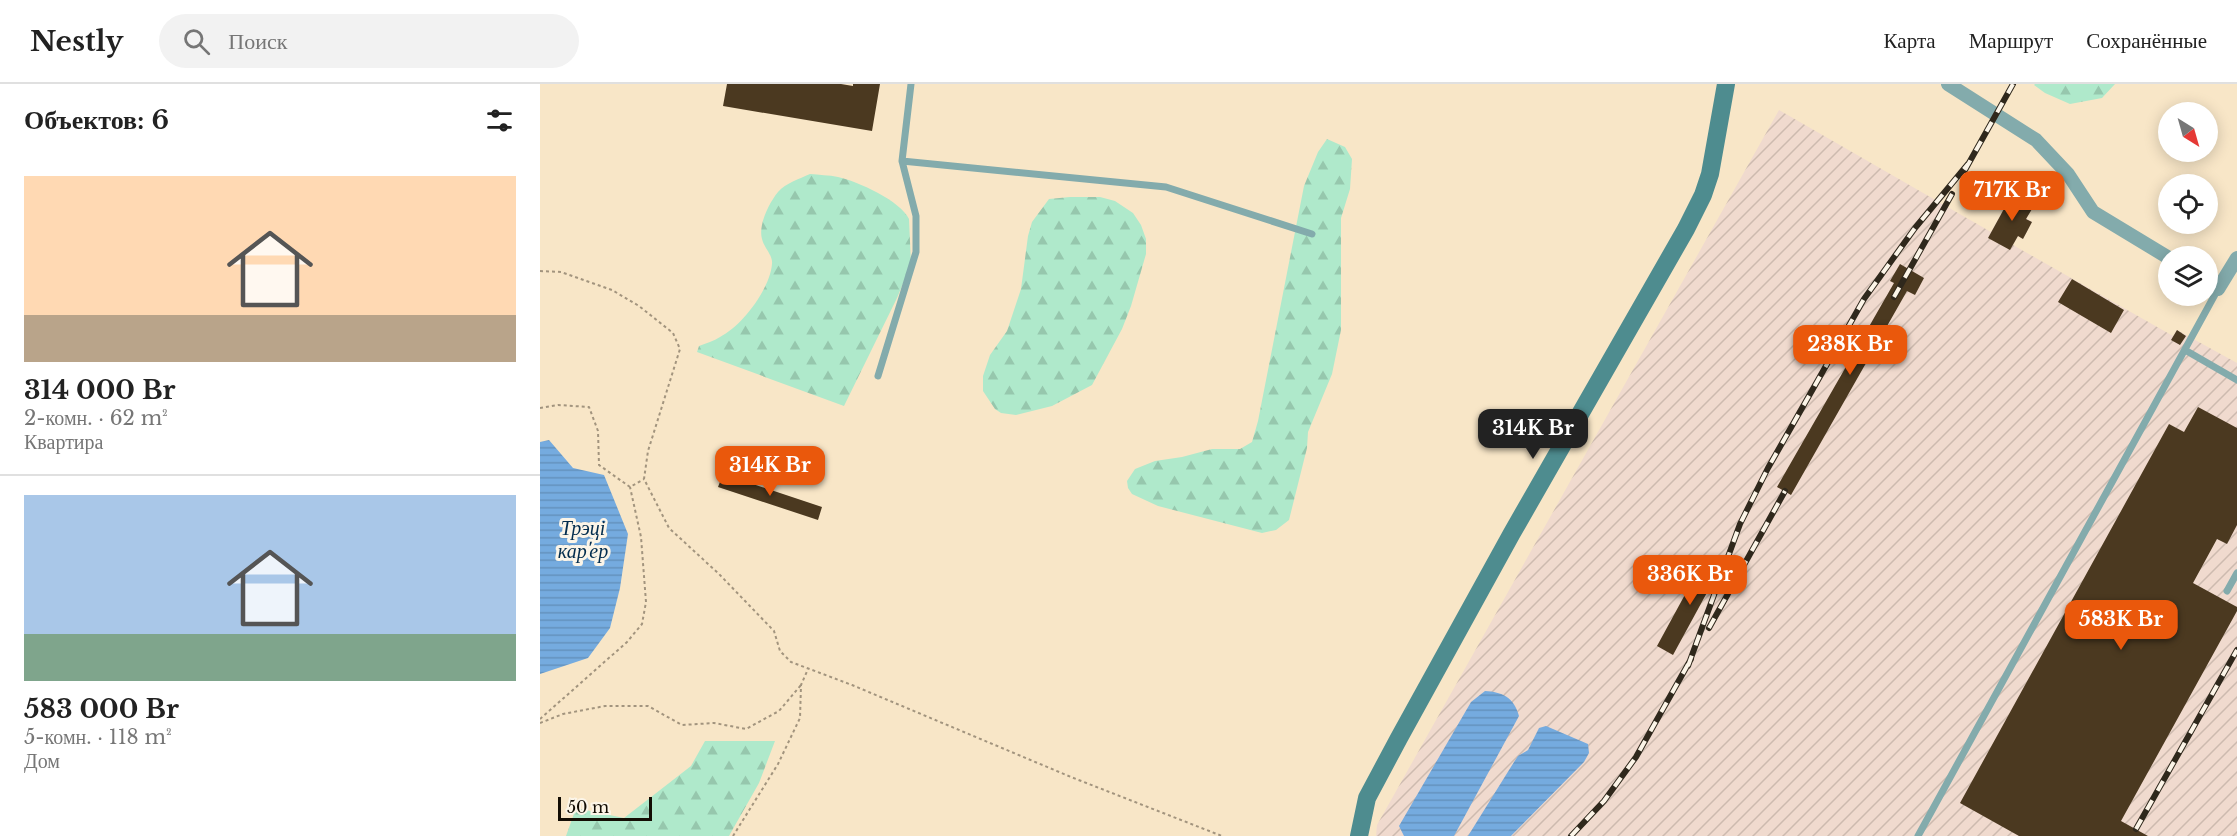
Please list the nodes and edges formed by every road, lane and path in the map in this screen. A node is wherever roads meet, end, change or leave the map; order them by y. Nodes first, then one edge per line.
1 (911, 84) edge
2 (1726, 84) edge
3 (1948, 84) edge
4 (902, 161) junction
5 (1312, 234) dead end
6 (2158, 251) edge
7 (2237, 258) edge
8 (540, 271) edge
9 (2218, 279) edge
10 (2204, 306) edge
11 (2185, 350) junction
12 (878, 376) dead end
13 (2237, 380) edge
14 (540, 408) edge
15 (644, 479) junction
16 (630, 487) junction
17 (2237, 573) edge
18 (2227, 591) dead end
19 (808, 669) junction
20 (801, 685) junction
21 (540, 721) edge
22 (733, 836) edge
23 (1222, 836) edge
24 (1359, 836) edge
25 (1918, 836) edge

1 - 4 lane
2 - 24 street
3 - 6 street
4 - 5 lane
4 - 12 lane
7 - 9 street
8 - 15 path
10 - 11 lane
11 - 13 lane
11 - 25 lane
14 - 16 path
15 - 16 path
15 - 19 path
16 - 21 path
17 - 18 lane
19 - 20 path
19 - 23 path
20 - 21 path
20 - 22 path

